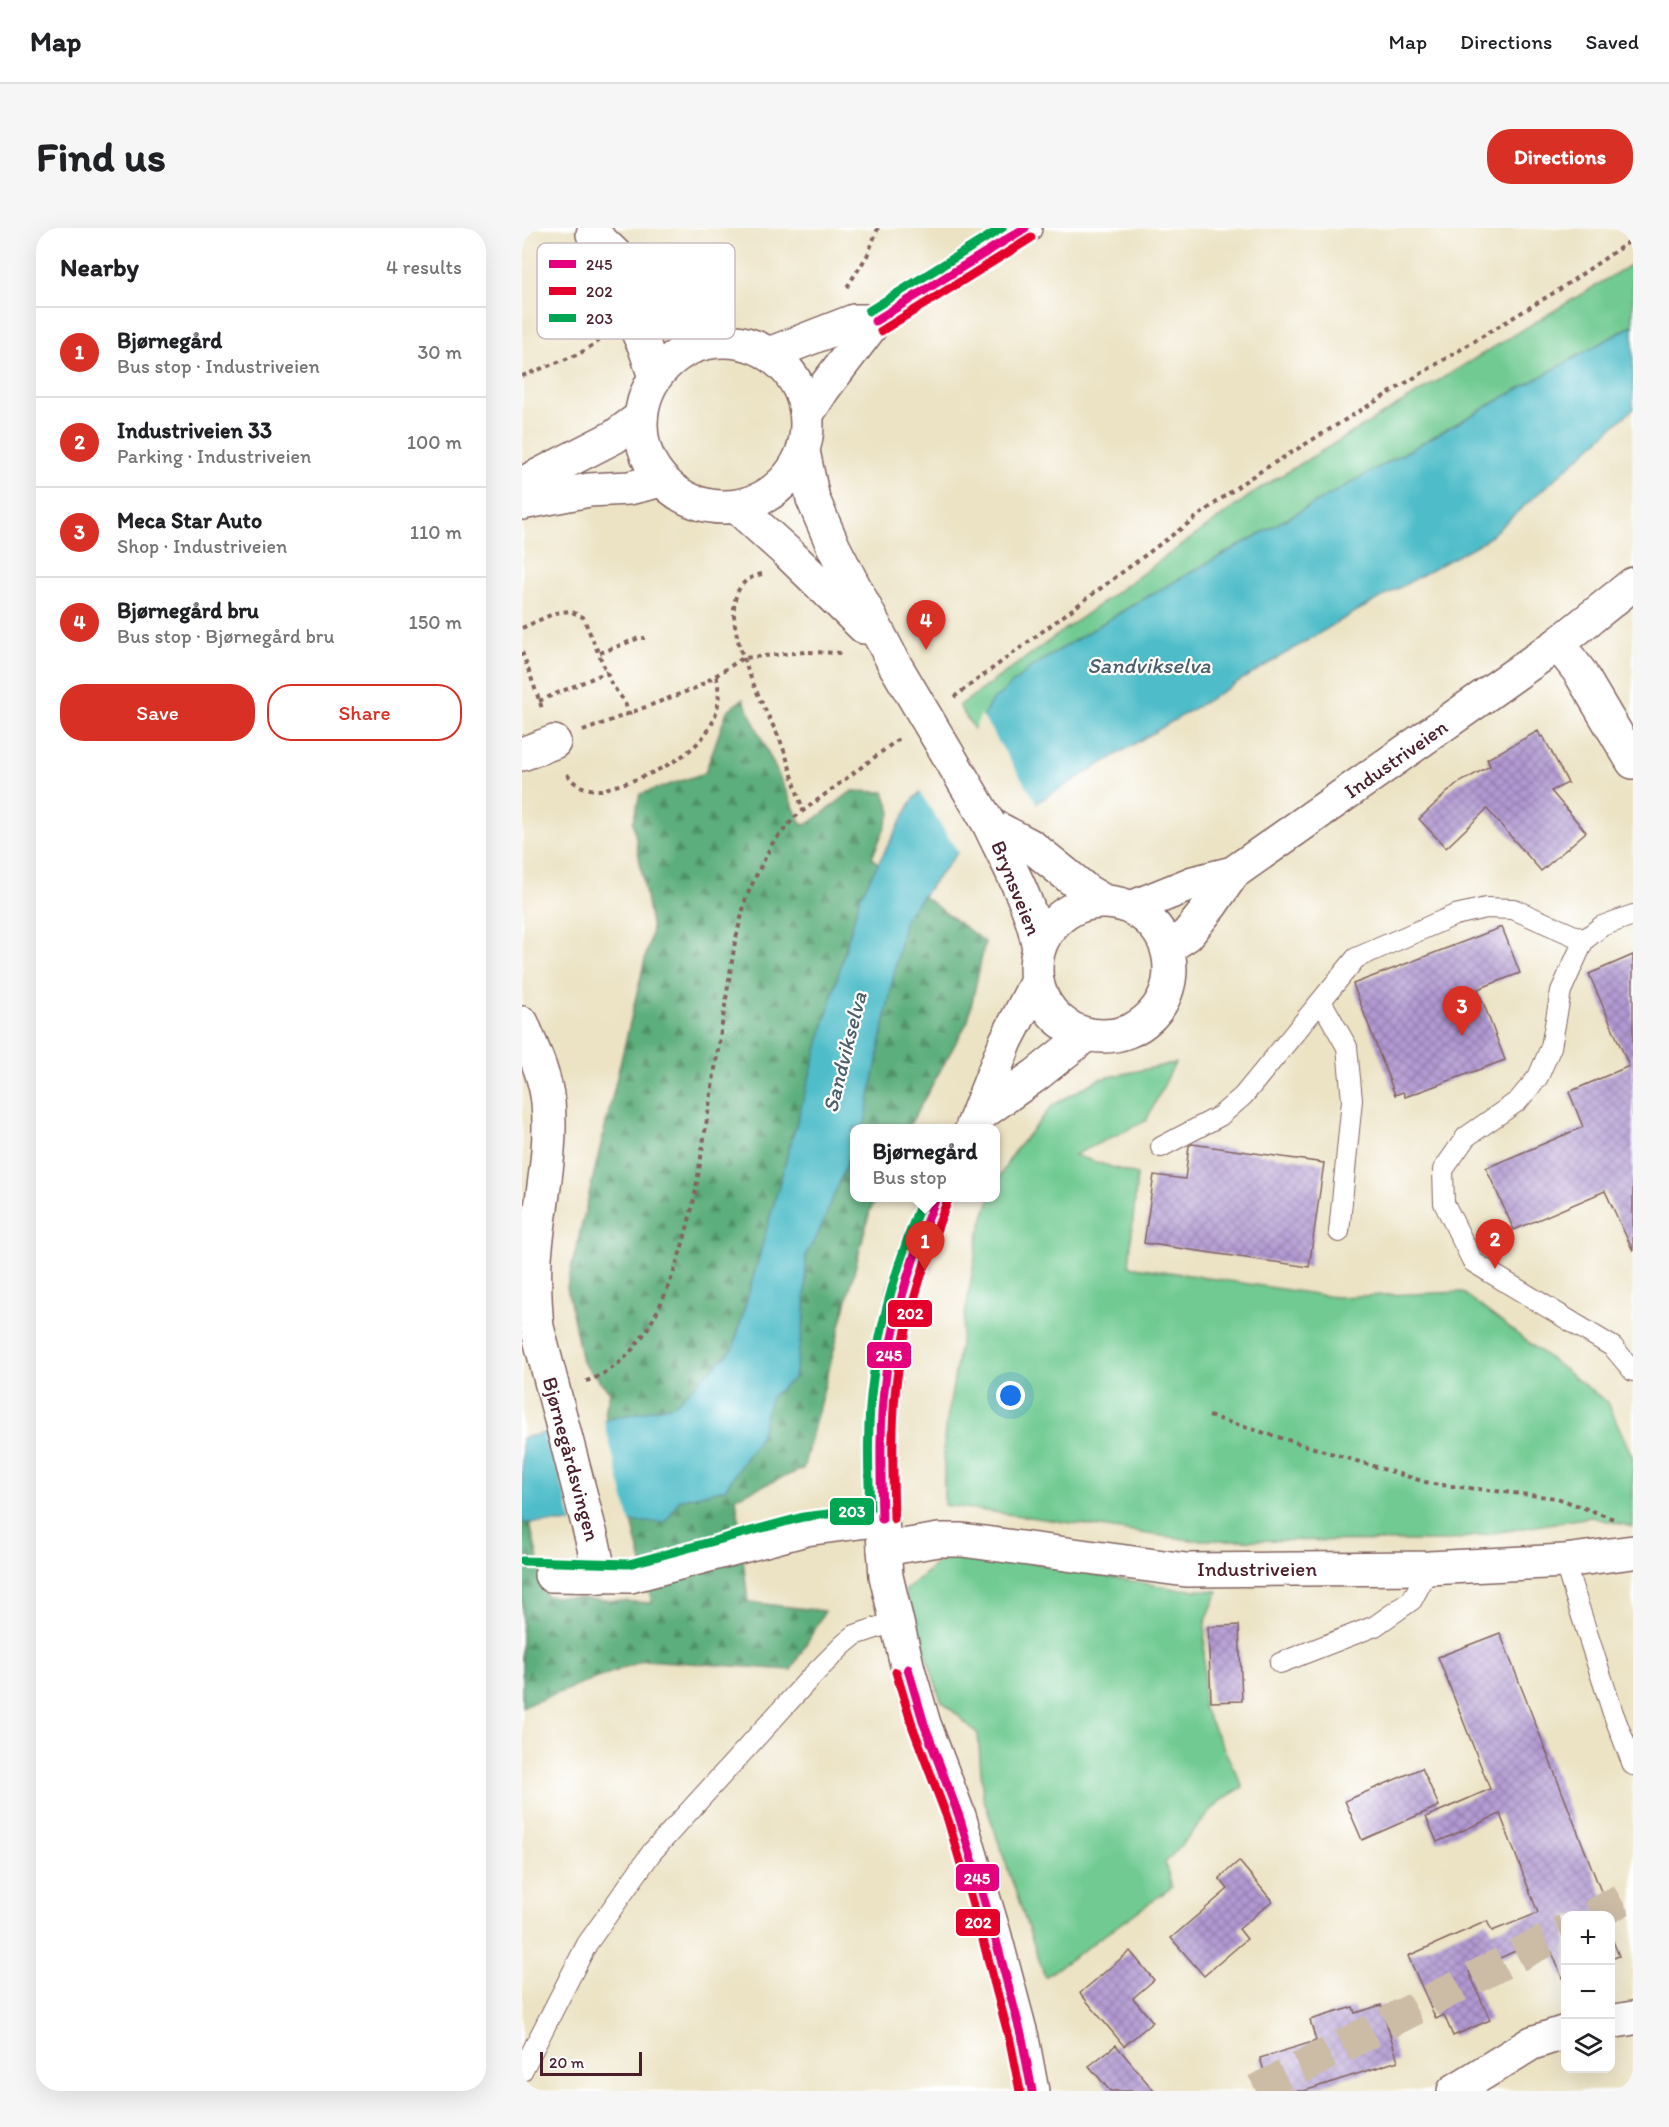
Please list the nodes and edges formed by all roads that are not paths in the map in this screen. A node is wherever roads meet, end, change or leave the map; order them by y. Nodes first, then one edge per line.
1 (1025, 228) edge
2 (591, 231) edge
3 (604, 243) edge
4 (875, 321) junction
5 (641, 339) edge
6 (713, 339) edge
7 (716, 341) junction
8 (769, 354) junction
9 (655, 377) junction
10 (807, 414) junction
11 (641, 417) junction
12 (803, 451) junction
13 (662, 480) junction
14 (522, 484) edge
15 (522, 503) edge
16 (737, 507) junction
17 (1633, 584) edge
18 (1558, 644) junction
19 (889, 655) junction
20 (554, 742) road end
21 (522, 754) edge
22 (1633, 762) edge
23 (989, 824) junction
24 (1233, 873) junction
25 (1118, 905) junction
26 (1633, 915) edge
27 (1584, 940) junction
28 (1167, 948) junction
29 (1039, 949) junction
30 (1037, 981) junction
31 (1321, 1001) junction
32 (522, 1023) edge
33 (1086, 1035) junction
34 (975, 1122) edge
35 (1161, 1147) dead end
36 (934, 1202) edge
37 (1340, 1232) dead end
38 (1633, 1371) edge
39 (883, 1534) junction
40 (1633, 1552) edge
41 (1563, 1561) junction
42 (597, 1562) junction
43 (1429, 1569) junction
44 (551, 1575) dead end
45 (897, 1621) junction
46 (1280, 1664) dead end
47 (1633, 1765) edge
48 (1633, 2018) edge
49 (1615, 2021) edge
50 (1561, 2034) edge
51 (525, 2059) edge
52 (1032, 2091) edge
53 (1454, 2091) edge

1 - 4 main road
2 - 3 main road
4 - 8 main road
4 - 10 main road
5 - 9 main road
6 - 7 main road
7 - 8 main road
7 - 9 main road
8 - 10 main road
9 - 11 main road
10 - 12 main road
11 - 13 main road
11 - 14 main road
12 - 16 main road
12 - 19 main road
13 - 15 main road
13 - 16 main road
16 - 19 main road
17 - 18 main road, Industriveien
18 - 22 main road
18 - 24 main road, Industriveien
19 - 23 main road, bridge
20 - 21 main road
23 - 25 main road, Brynsveien
23 - 29 main road, Brynsveien
24 - 25 main road, Industriveien
24 - 28 main road, Industriveien
25 - 28 main road
25 - 29 main road
26 - 27 lane
27 - 31 lane
27 - 38 lane
28 - 33 main road
29 - 30 main road
30 - 33 main road
30 - 34 main road
31 - 35 lane
31 - 37 lane
32 - 42 main road, Bjørnegårdsvingen
33 - 34 main road
36 - 39 main road
39 - 42 main road
39 - 43 main road, Industriveien
39 - 45 main road
40 - 41 main road, Industriveien
41 - 43 main road, Industriveien
41 - 47 lane
42 - 44 main road
43 - 46 lane
45 - 51 lane
45 - 52 main road
48 - 49 main road
50 - 53 main road

